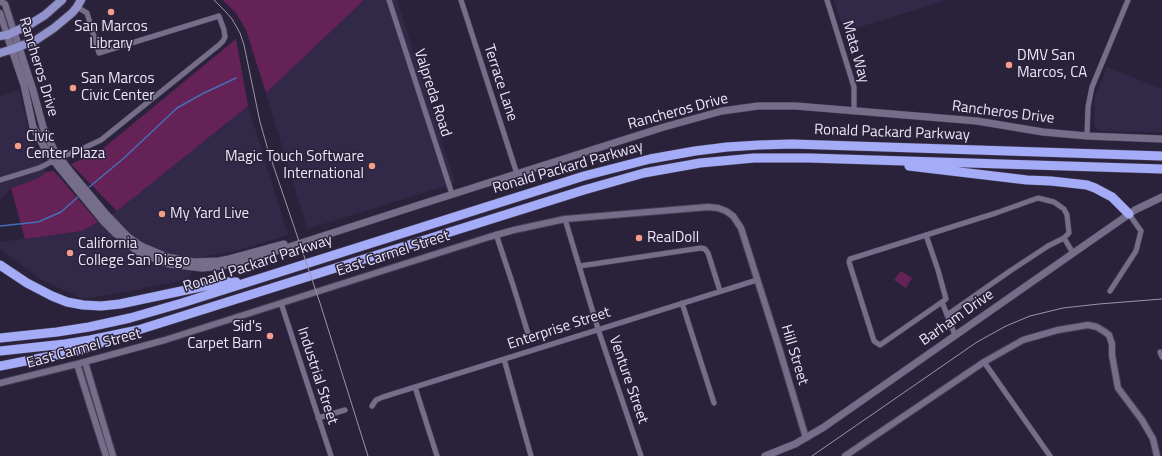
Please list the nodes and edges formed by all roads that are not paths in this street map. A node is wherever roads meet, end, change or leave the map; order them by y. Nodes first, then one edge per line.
1 (62, 0) edge
2 (389, 0) edge
3 (461, 0) edge
4 (827, 0) edge
5 (1128, 0) edge
6 (0, 1) edge
7 (79, 4) edge
8 (0, 13) edge
9 (7, 34) edge
10 (16, 48) junction
11 (0, 53) edge
12 (854, 111) junction
13 (1087, 136) junction
14 (1162, 139) edge
15 (1162, 156) edge
16 (57, 159) junction
17 (883, 160) junction
18 (1162, 169) edge
19 (517, 174) junction
20 (0, 180) edge
21 (452, 194) junction
22 (1162, 197) edge
23 (1129, 214) junction
24 (565, 219) junction
25 (496, 234) junction
26 (926, 236) junction
27 (1064, 238) junction
28 (1073, 253) junction
29 (0, 265) edge
30 (580, 266) junction
31 (757, 280) junction
32 (249, 281) junction
33 (720, 291) junction
34 (1110, 291) dead end
35 (942, 302) junction
36 (281, 303) junction
37 (682, 303) junction
38 (947, 315) junction
39 (598, 329) junction
40 (138, 330) junction
41 (955, 335) junction
42 (0, 338) edge
43 (530, 340) dead end
44 (0, 351) edge
45 (504, 359) junction
46 (85, 362) junction
47 (984, 362) junction
48 (77, 364) junction
49 (0, 366) edge
50 (0, 383) edge
51 (416, 387) junction
52 (714, 403) dead end
53 (372, 406) dead end
54 (345, 410) dead end
55 (318, 418) junction
56 (806, 438) junction
57 (112, 441) junction
58 (104, 448) junction
59 (106, 456) edge
60 (113, 456) edge
61 (330, 456) edge
62 (437, 456) edge
63 (531, 456) edge
64 (641, 456) edge
65 (765, 456) edge
66 (845, 456) edge
67 (1050, 456) edge
68 (1157, 456) edge

1 - 9 main road
2 - 21 street, Valpreda Road
3 - 19 street, Terrace Lane
4 - 12 street, Mata Way
5 - 13 street
6 - 9 street, Rancheros Drive
7 - 10 main road
7 - 16 street
8 - 9 street, Rancheros Drive
9 - 10 main road, Rancheros Drive
10 - 11 main road
10 - 16 main road, Rancheros Drive
12 - 13 main road, Rancheros Drive
12 - 19 main road, Rancheros Drive
13 - 14 main road, Rancheros Drive
15 - 32 highway, Ronald Packard Parkway
16 - 20 street
16 - 21 main road, Rancheros Drive
17 - 18 highway, Ronald Packard Parkway
17 - 23 highway
17 - 40 highway, Ronald Packard Parkway
19 - 21 main road, Rancheros Drive
22 - 23 main road, Barham Drive
23 - 28 main road, Barham Drive
23 - 34 street
24 - 25 street, East Carmel Street
24 - 30 street, Venture Street
24 - 31 street, East Carmel Street
25 - 36 street, East Carmel Street
25 - 43 street
26 - 27 street
26 - 35 street
26 - 35 street
27 - 28 street
27 - 38 street
28 - 41 main road, Barham Drive
29 - 32 highway
30 - 33 street
30 - 39 street, Venture Street
31 - 33 street, Enterprise Street
31 - 56 street, Hill Street
32 - 42 highway, Ronald Packard Parkway
33 - 37 street, Enterprise Street
35 - 38 street
36 - 46 street, East Carmel Street
36 - 55 street, Industrial Street
37 - 39 street, Enterprise Street
37 - 52 street
38 - 41 street
39 - 45 street, Enterprise Street
39 - 64 street, Venture Street
40 - 44 highway, Ronald Packard Parkway
40 - 49 highway
41 - 56 main road, Barham Drive
45 - 51 street, Enterprise Street
45 - 63 street
46 - 48 street, East Carmel Street
46 - 57 street
47 - 66 street
47 - 67 street
47 - 68 street
48 - 50 street, East Carmel Street
48 - 58 street
51 - 53 street, Enterprise Street
51 - 62 street
54 - 55 street
55 - 61 street, Industrial Street
56 - 65 main road, Barham Drive
57 - 58 street
57 - 60 street
58 - 59 street

